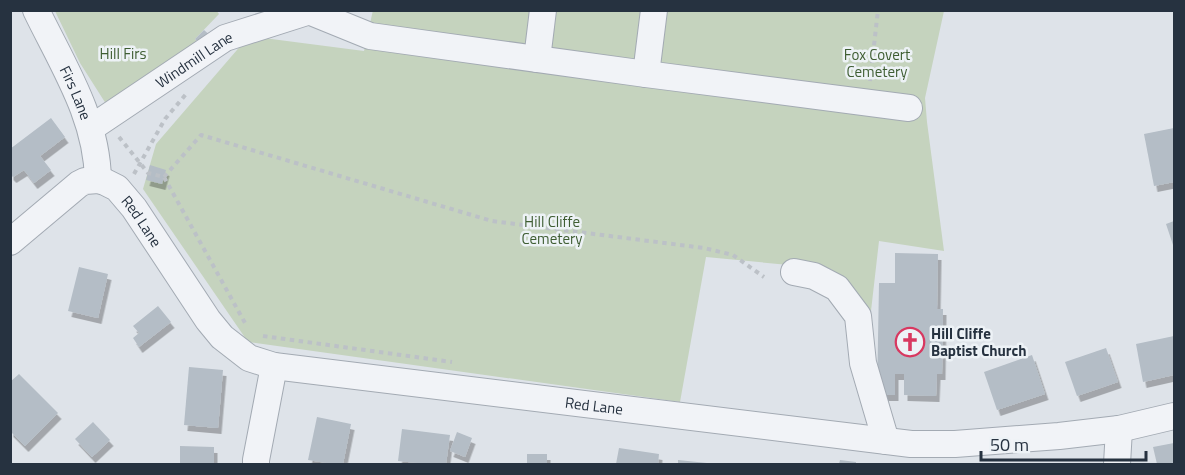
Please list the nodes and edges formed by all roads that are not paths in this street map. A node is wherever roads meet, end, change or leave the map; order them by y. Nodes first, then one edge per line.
1 (36, 10) edge
2 (543, 10) edge
3 (654, 10) edge
4 (311, 11) edge
5 (537, 59) junction
6 (646, 74) junction
7 (909, 108) dead end
8 (98, 124) junction
9 (98, 180) junction
10 (10, 242) edge
11 (794, 272) dead end
12 (274, 366) junction
13 (1174, 416) edge
14 (1119, 429) junction
15 (886, 441) junction
16 (256, 465) edge
17 (1117, 465) edge

1 - 8 street, Firs Lane
2 - 5 street
3 - 6 street
4 - 5 street
4 - 8 street, Windmill Lane
5 - 6 street
6 - 7 street
8 - 9 street, Firs Lane
9 - 10 street
9 - 12 street, Red Lane
11 - 15 street
12 - 15 street, Red Lane
12 - 16 street
13 - 14 street, Red Lane
14 - 15 street, Red Lane
14 - 17 street

